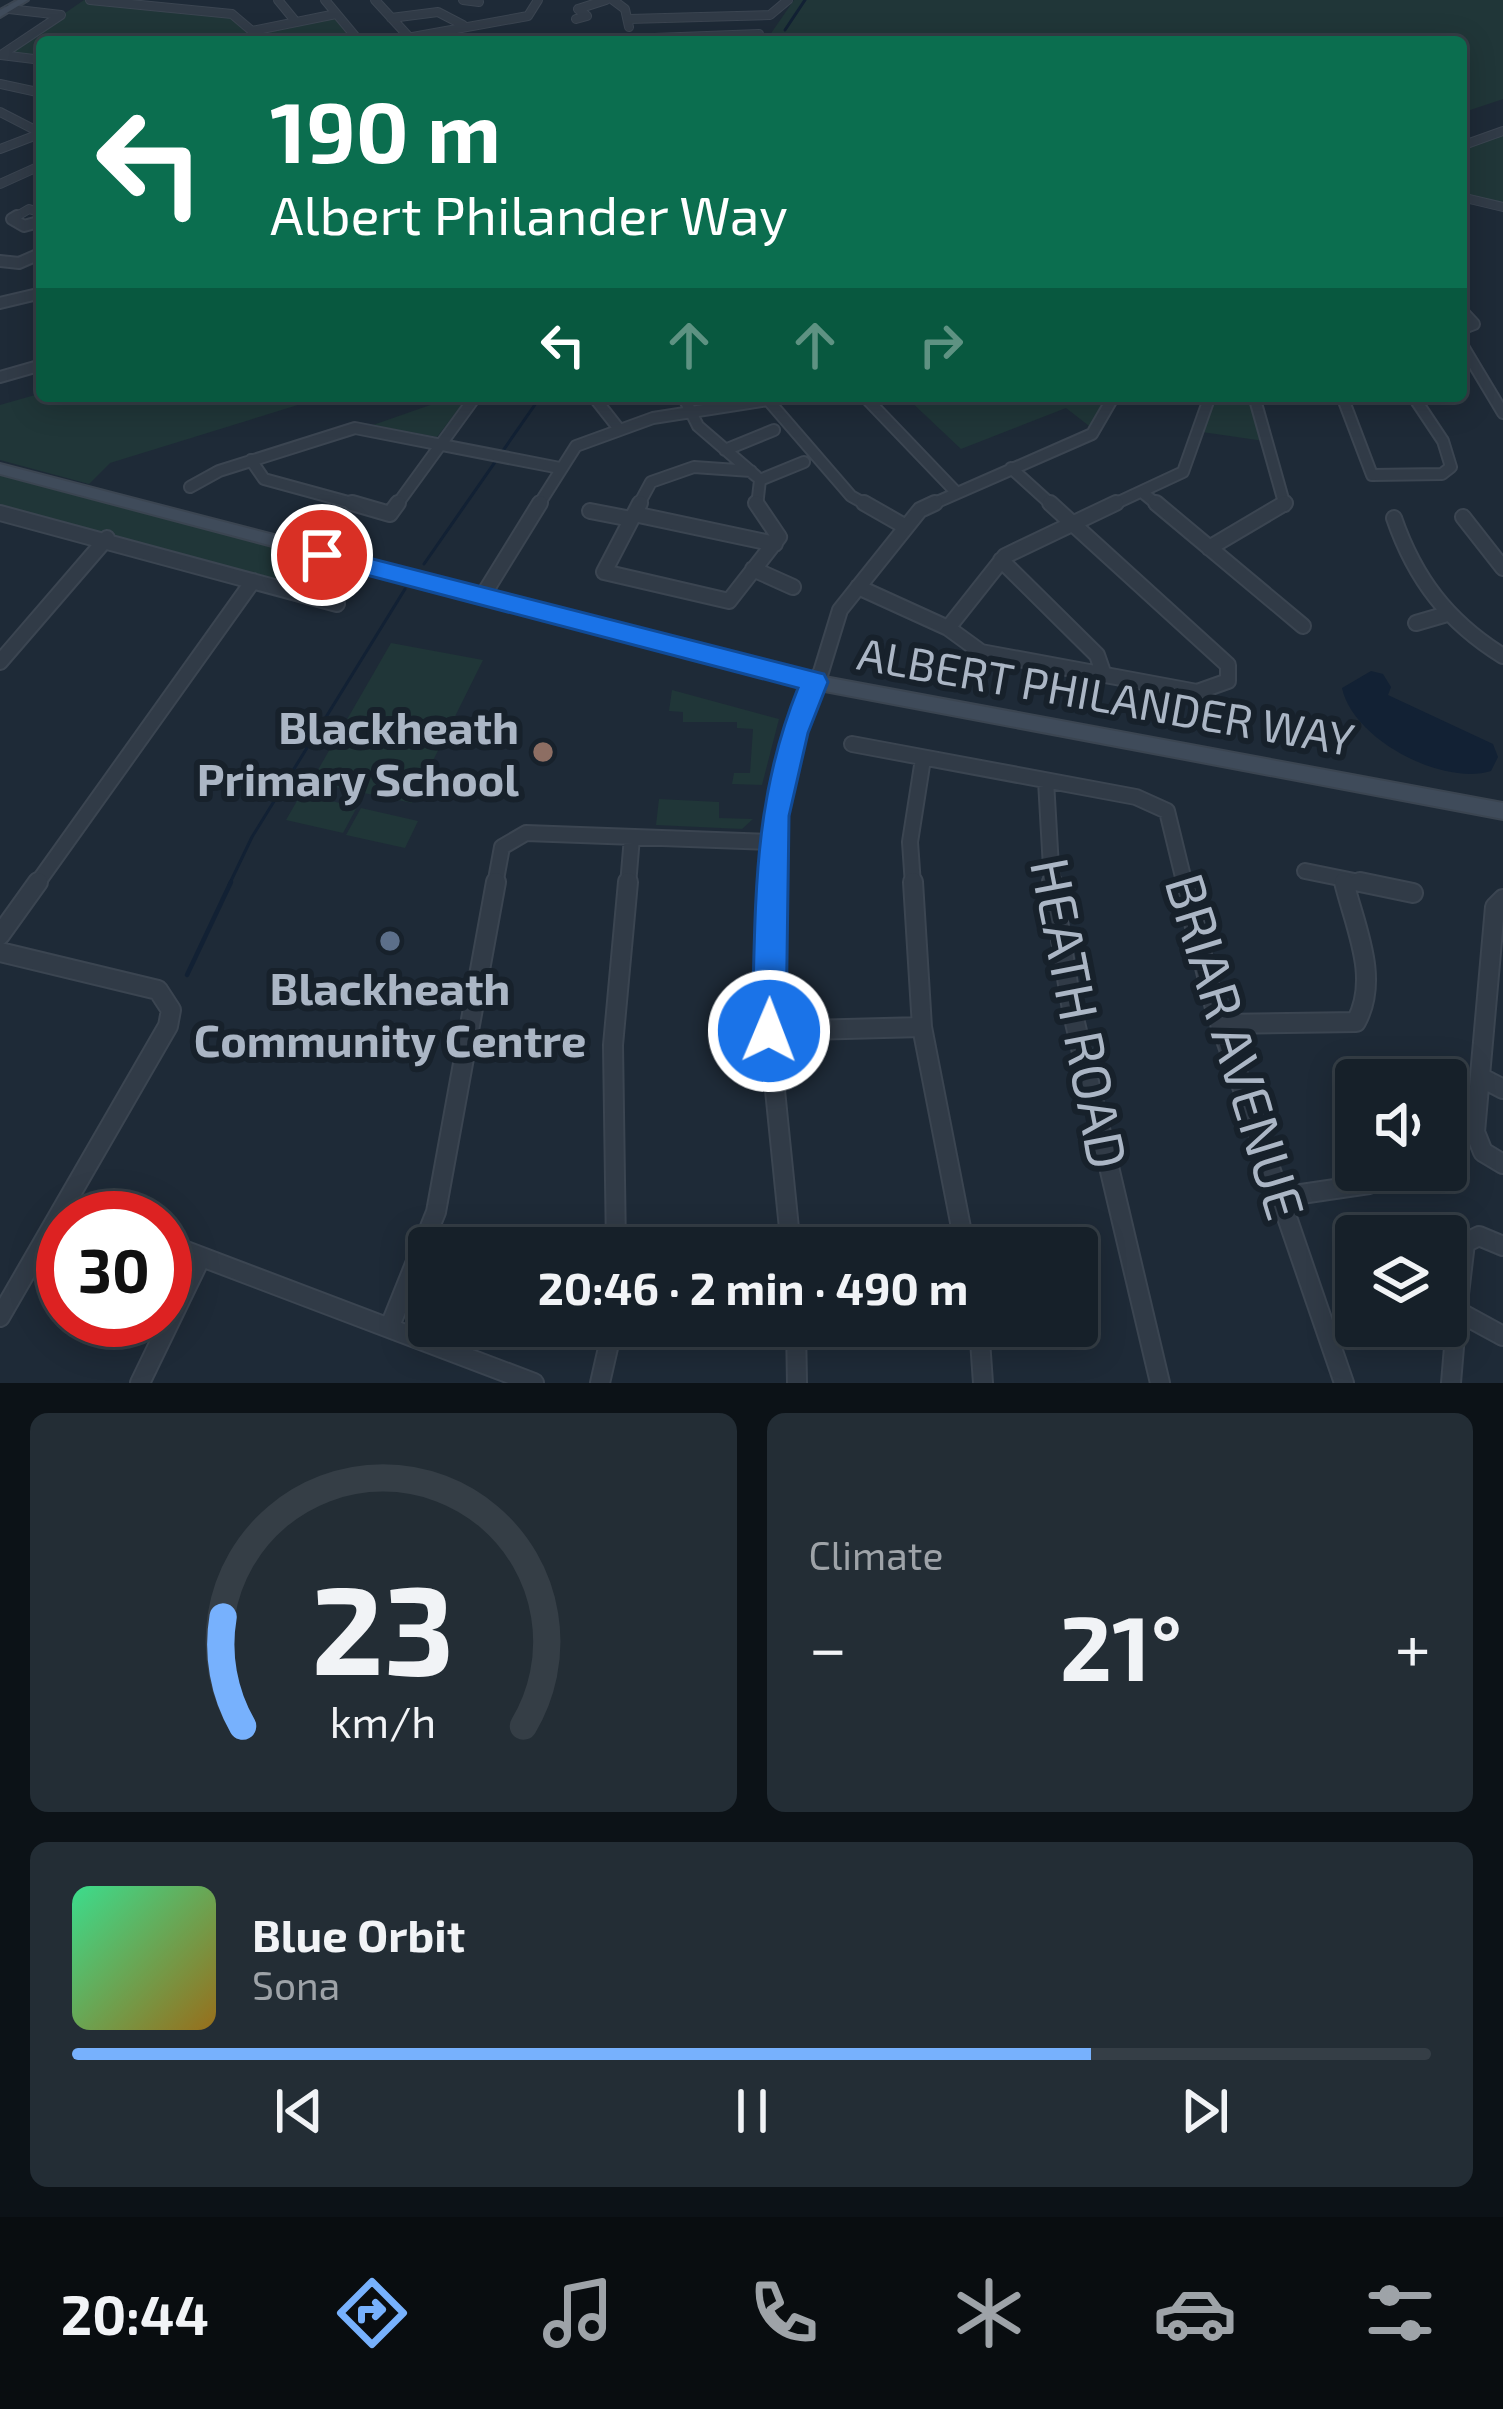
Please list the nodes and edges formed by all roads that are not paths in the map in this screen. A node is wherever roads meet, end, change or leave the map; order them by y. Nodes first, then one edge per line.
1 (24, 0) edge
2 (90, 0) edge
3 (208, 0) edge
4 (278, 0) edge
5 (325, 0) edge
6 (375, 0) edge
7 (453, 0) edge
8 (464, 0) edge
9 (610, 0) edge
10 (788, 0) edge
11 (479, 2) edge
12 (537, 3) edge
13 (514, 5) dead end
14 (578, 9) dead end
15 (194, 10) junction
16 (4, 12) edge
17 (438, 12) junction
18 (336, 14) junction
19 (391, 18) junction
20 (629, 20) junction
21 (296, 22) junction
22 (27, 27) dead end
23 (467, 27) junction
24 (43, 28) junction
25 (759, 34) dead end
26 (355, 36) edge
27 (405, 36) edge
28 (430, 36) edge
29 (629, 36) edge
30 (743, 36) edge
31 (4, 41) dead end
32 (20, 43) junction
33 (0, 56) edge
34 (36, 62) edge
35 (36, 68) edge
36 (0, 84) edge
37 (13, 86) junction
38 (36, 92) edge
39 (0, 112) edge
40 (15, 118) junction
41 (0, 124) edge
42 (36, 130) edge
43 (1503, 131) edge
44 (36, 135) edge
45 (1467, 144) edge
46 (0, 149) edge
47 (36, 168) edge
48 (0, 189) edge
49 (1467, 199) edge
50 (1503, 208) edge
51 (36, 256) edge
52 (0, 261) edge
53 (36, 294) edge
54 (0, 303) edge
55 (1467, 352) edge
56 (36, 367) edge
57 (0, 377) edge
58 (472, 402) edge
59 (598, 402) edge
60 (685, 402) edge
61 (747, 402) edge
62 (773, 402) edge
63 (870, 402) edge
64 (1111, 402) edge
65 (1208, 402) edge
66 (1256, 402) edge
67 (1344, 402) edge
68 (1417, 402) edge
69 (689, 412) junction
70 (1503, 413) edge
71 (619, 429) junction
72 (774, 430) dead end
73 (440, 444) junction
74 (725, 449) junction
75 (251, 460) junction
76 (804, 463) dead end
77 (560, 468) junction
78 (1011, 468) junction
79 (0, 469) edge
80 (755, 476) junction
81 (190, 487) dead end
82 (955, 491) junction
83 (1142, 491) junction
84 (590, 511) dead end
85 (0, 513) edge
86 (633, 517) junction
87 (1463, 517) dead end
88 (1394, 518) dead end
89 (1073, 523) junction
90 (906, 527) junction
91 (107, 538) junction
92 (775, 544) junction
93 (1209, 548) junction
94 (1001, 560) junction
95 (753, 568) junction
96 (1503, 568) edge
97 (253, 581) junction
98 (858, 586) junction
99 (793, 587) dead end
100 (482, 597) junction
101 (337, 604) dead end
102 (1447, 614) junction
103 (1416, 623) dead end
104 (1303, 626) dead end
105 (948, 628) junction
106 (1503, 656) edge
107 (0, 662) edge
108 (1104, 675) junction
109 (814, 682) junction
110 (852, 744) dead end
111 (923, 759) junction
112 (1046, 782) junction
113 (1503, 811) edge
114 (632, 837) junction
115 (772, 842) junction
116 (1305, 871) dead end
117 (1343, 879) junction
118 (1413, 892) dead end
119 (1503, 899) edge
120 (0, 935) edge
121 (0, 952) edge
122 (1494, 1015) edge
123 (1220, 1024) junction
124 (922, 1027) junction
125 (769, 1031) junction
126 (1480, 1077) junction
127 (1503, 1089) edge
128 (1503, 1164) edge
129 (1335, 1189) edge
130 (73, 1191) edge
131 (1281, 1197) junction
132 (616, 1227) edge
133 (789, 1227) edge
134 (961, 1227) edge
135 (1467, 1242) edge
136 (1503, 1246) edge
137 (192, 1253) edge
138 (36, 1255) edge
139 (201, 1256) junction
140 (1467, 1316) edge
141 (0, 1317) edge
142 (390, 1326) junction
143 (1503, 1336) edge
144 (608, 1347) edge
145 (796, 1347) edge
146 (980, 1347) edge
147 (1454, 1347) edge
148 (140, 1383) edge
149 (534, 1383) edge
150 (600, 1383) edge
151 (797, 1383) edge
152 (982, 1383) edge
153 (1160, 1383) edge
154 (1343, 1383) edge
155 (1451, 1383) edge

1 - 16 street
2 - 15 street
3 - 15 street
4 - 21 street
5 - 18 street
6 - 19 street
7 - 17 street
8 - 11 street
9 - 14 street
9 - 20 street
10 - 20 street
12 - 13 street
12 - 23 street
15 - 21 street
16 - 24 street
17 - 19 street
17 - 23 street
18 - 21 street
18 - 26 street
19 - 27 street
20 - 29 street
22 - 24 street
23 - 28 street
24 - 32 street
25 - 30 street
31 - 32 street
32 - 33 street
33 - 34 street
35 - 37 street
36 - 37 street
37 - 38 street
39 - 40 street
40 - 41 street
40 - 42 street
43 - 45 street
44 - 46 street
47 - 48 street
49 - 50 street
51 - 52 street
53 - 54 street
55 - 70 street
56 - 57 street
58 - 73 street
59 - 71 street
60 - 69 street
61 - 69 street
62 - 90 street
63 - 82 street
64 - 78 street
65 - 83 street
66 - 93 street
67 - 68 street
69 - 71 street
69 - 74 street
71 - 77 street
72 - 74 street
73 - 75 street
73 - 75 street
73 - 77 street
74 - 80 street
75 - 81 street
76 - 80 street
77 - 100 street
78 - 82 street
78 - 89 street
79 - 100 street, ALBERT PHILANDER WAY
80 - 86 street
80 - 92 street
82 - 90 street
83 - 89 street
83 - 93 street
84 - 86 street
85 - 91 street
86 - 92 street
86 - 95 street
87 - 96 street
88 - 102 street
89 - 94 street
89 - 108 street
90 - 98 street
91 - 97 street
91 - 107 street
92 - 95 street
93 - 104 street
94 - 105 street
94 - 108 street
95 - 99 street
97 - 101 street
97 - 120 street
98 - 105 street
98 - 109 street
100 - 109 street, ALBERT PHILANDER WAY
102 - 103 street
102 - 106 street
105 - 108 street
109 - 113 street, ALBERT PHILANDER WAY
109 - 115 street
110 - 111 street, BRIAR AVENUE
111 - 112 street, BRIAR AVENUE
111 - 124 street
112 - 123 street, BRIAR AVENUE
112 - 153 street, HEATH ROAD
114 - 115 street
114 - 132 street
114 - 142 street
115 - 125 street
116 - 117 street
117 - 118 street
117 - 123 street
119 - 122 street
121 - 130 street
122 - 126 street
123 - 131 street, BRIAR AVENUE
124 - 125 street
124 - 134 street
125 - 133 street
126 - 127 street
126 - 128 street
129 - 131 street
131 - 154 street, BRIAR AVENUE
135 - 136 street
137 - 139 street
138 - 141 street
139 - 142 street
139 - 148 street
140 - 143 street
142 - 149 street
144 - 150 street
145 - 151 street
146 - 152 street
147 - 155 street

